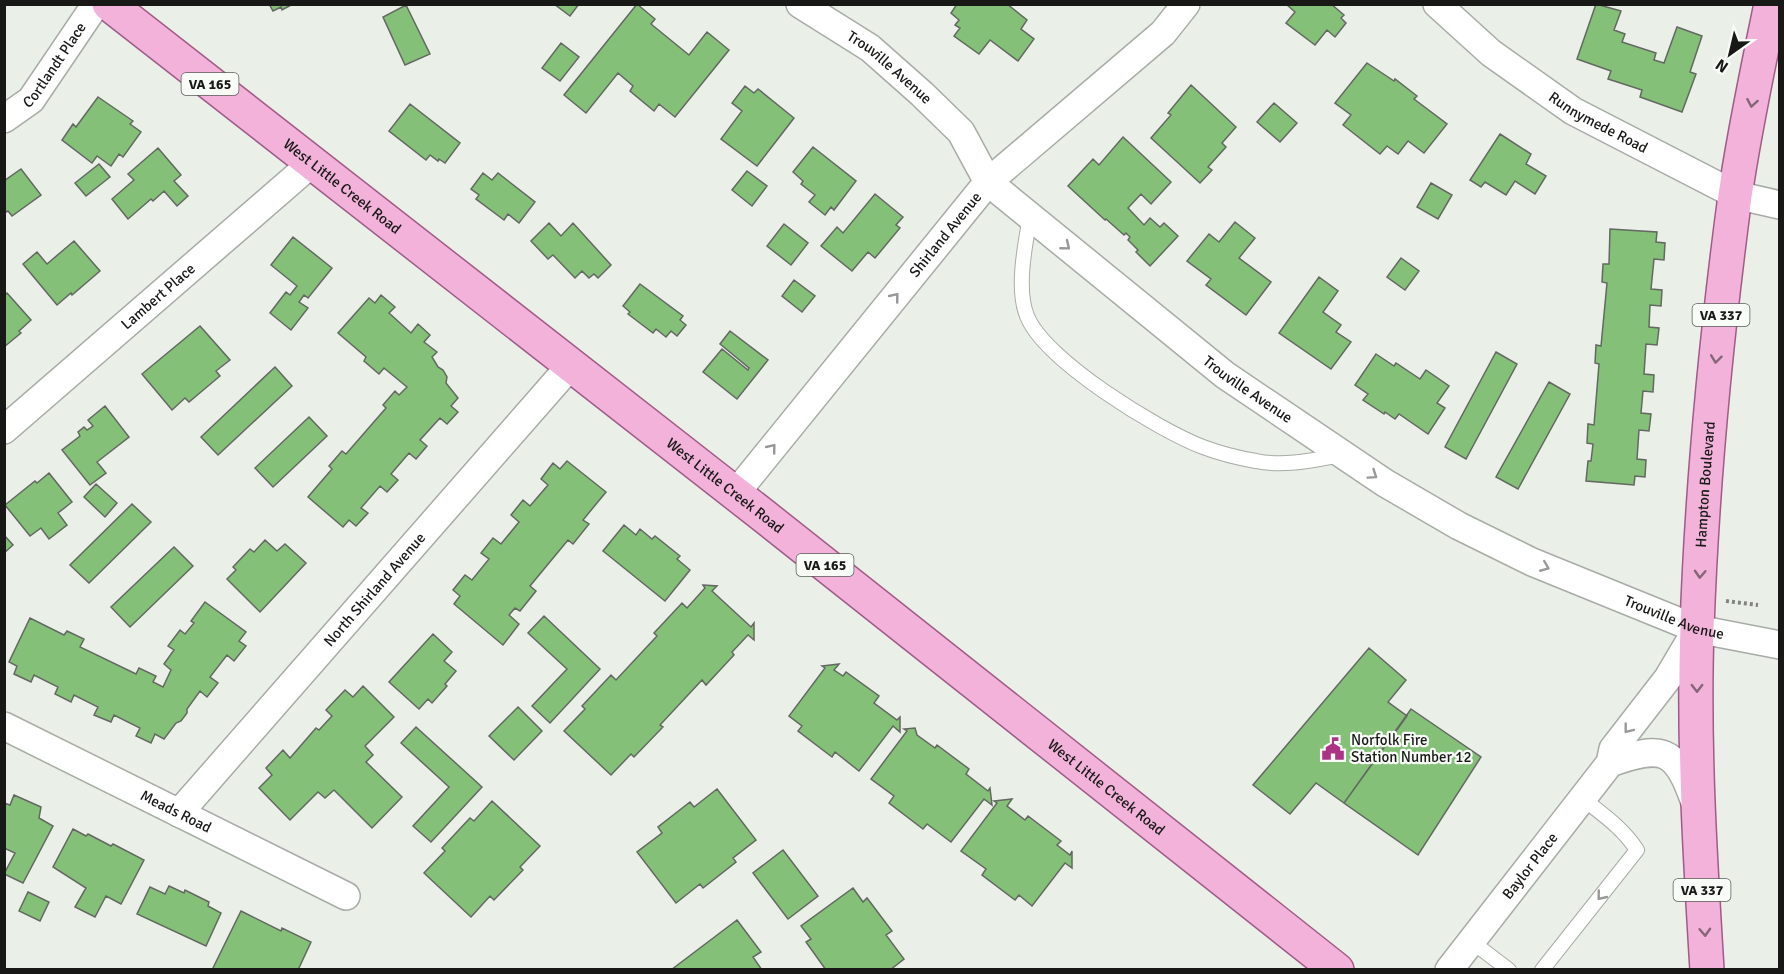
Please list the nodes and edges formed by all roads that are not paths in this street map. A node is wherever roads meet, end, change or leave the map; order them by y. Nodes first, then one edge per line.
1 (96, 4) edge
2 (109, 4) edge
3 (800, 4) edge
4 (1186, 4) edge
5 (1437, 4) edge
6 (1771, 4) edge
7 (4, 119) edge
8 (312, 163) junction
9 (988, 182) junction
10 (1736, 195) junction
11 (1779, 205) edge
12 (1030, 217) junction
13 (571, 365) junction
14 (4, 430) edge
15 (1343, 455) junction
16 (735, 494) junction
17 (1697, 629) junction
18 (1779, 645) edge
19 (4, 726) edge
20 (1610, 763) junction
21 (1582, 798) junction
22 (1697, 810) junction
23 (179, 813) junction
24 (346, 896) dead end
25 (1471, 941) junction
26 (1337, 969) edge
27 (1449, 969) edge
28 (1509, 969) edge
29 (1542, 969) edge
30 (1707, 969) edge

1 - 7 street, Cortlandt Place
2 - 8 main road, West Little Creek Road / VA 165
3 - 9 street, Trouville Avenue
4 - 9 street, Shirland Avenue
5 - 10 street, Runnymede Road
6 -> 10 main road, Hampton Boulevard / VA 337
8 - 13 main road, West Little Creek Road / VA 165
8 - 14 street, Lambert Place
9 - 12 street, Trouville Avenue
16 -> 9 street, Shirland Avenue
10 - 11 street, Runnymede Road
10 -> 17 main road, Hampton Boulevard / VA 337
12 -> 15 street, Trouville Avenue
12 - 15 lane
13 - 16 main road, West Little Creek Road / VA 165
13 - 23 street, North Shirland Avenue
15 -> 17 street, Trouville Avenue
16 - 26 main road, West Little Creek Road / VA 165
17 - 18 street, Trouville Avenue
17 -> 20 street, Baylor Place
17 -> 22 main road, Hampton Boulevard / VA 337
19 - 23 street, Meads Road
20 - 21 street, Baylor Place
20 - 22 street
21 - 25 street, Baylor Place
21 -> 29 lane
22 -> 30 main road, Hampton Boulevard / VA 337
23 - 24 street, Meads Road
25 - 27 street, Baylor Place
25 - 28 lane

